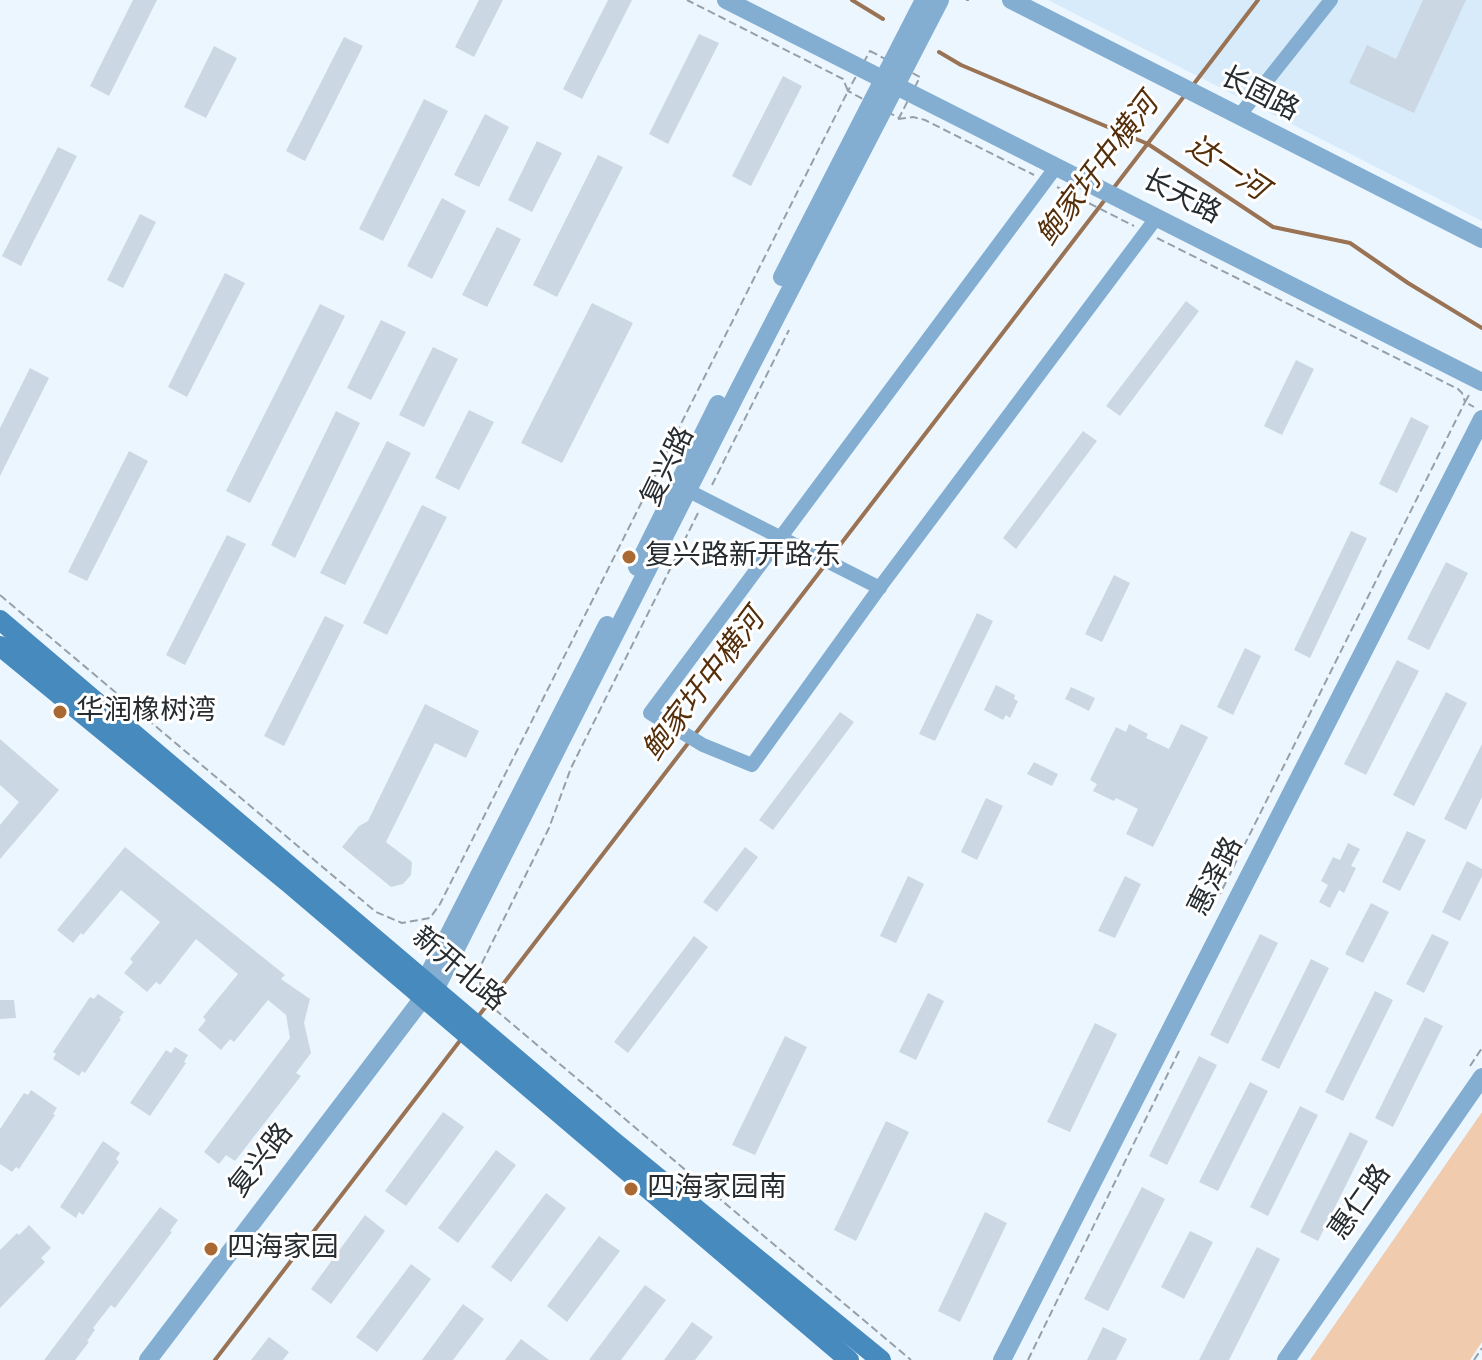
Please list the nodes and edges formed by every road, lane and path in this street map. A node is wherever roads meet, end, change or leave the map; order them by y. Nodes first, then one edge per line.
1 (687, 0) edge
2 (726, 0) edge
3 (924, 0) edge
4 (940, 0) edge
5 (1011, 0) edge
6 (1331, 0) edge
7 (889, 82) junction
8 (1239, 116) junction
9 (893, 123) dead end
10 (1051, 174) junction
11 (1122, 210) junction
12 (1152, 225) junction
13 (1482, 239) edge
14 (792, 323) dead end
15 (1482, 382) edge
16 (1482, 419) edge
17 (691, 490) junction
18 (700, 508) dead end
19 (780, 539) junction
20 (880, 588) junction
21 (0, 595) edge
22 (0, 620) edge
23 (0, 646) edge
24 (1271, 790) dead end
25 (428, 988) junction
26 (483, 1038) junction
27 (1482, 1077) edge
28 (1482, 1348) edge
29 (148, 1360) edge
30 (849, 1360) edge
31 (881, 1360) edge
32 (911, 1360) edge
33 (1002, 1360) edge
34 (1286, 1360) edge
35 (1474, 1360) edge

1 - 21 path
2 - 7 street, 长天路
3 - 7 street, 复兴路
4 - 7 street, 复兴路
5 - 8 street, 长固路
6 - 8 street
7 - 10 street, 长天路
7 - 17 street, 复兴路
8 - 13 street, 长固路
9 - 10 path
10 - 11 path
10 - 11 street, 长天路
10 - 19 street
11 - 12 street, 长天路
11 - 12 path
12 - 15 street, 长天路
12 - 20 street
12 - 24 path
14 - 17 path
16 - 33 street, 惠泽路
17 - 19 street
17 - 25 street, 复兴路
18 - 32 path
19 - 20 street
19 - 20 street
22 - 25 main road, 新开北路
23 - 25 main road, 新开北路
25 - 26 main road, 新开北路
25 - 29 street, 复兴路
26 - 30 main road, 新开北路
26 - 31 main road, 新开北路
27 - 34 street, 惠仁路
28 - 35 path

